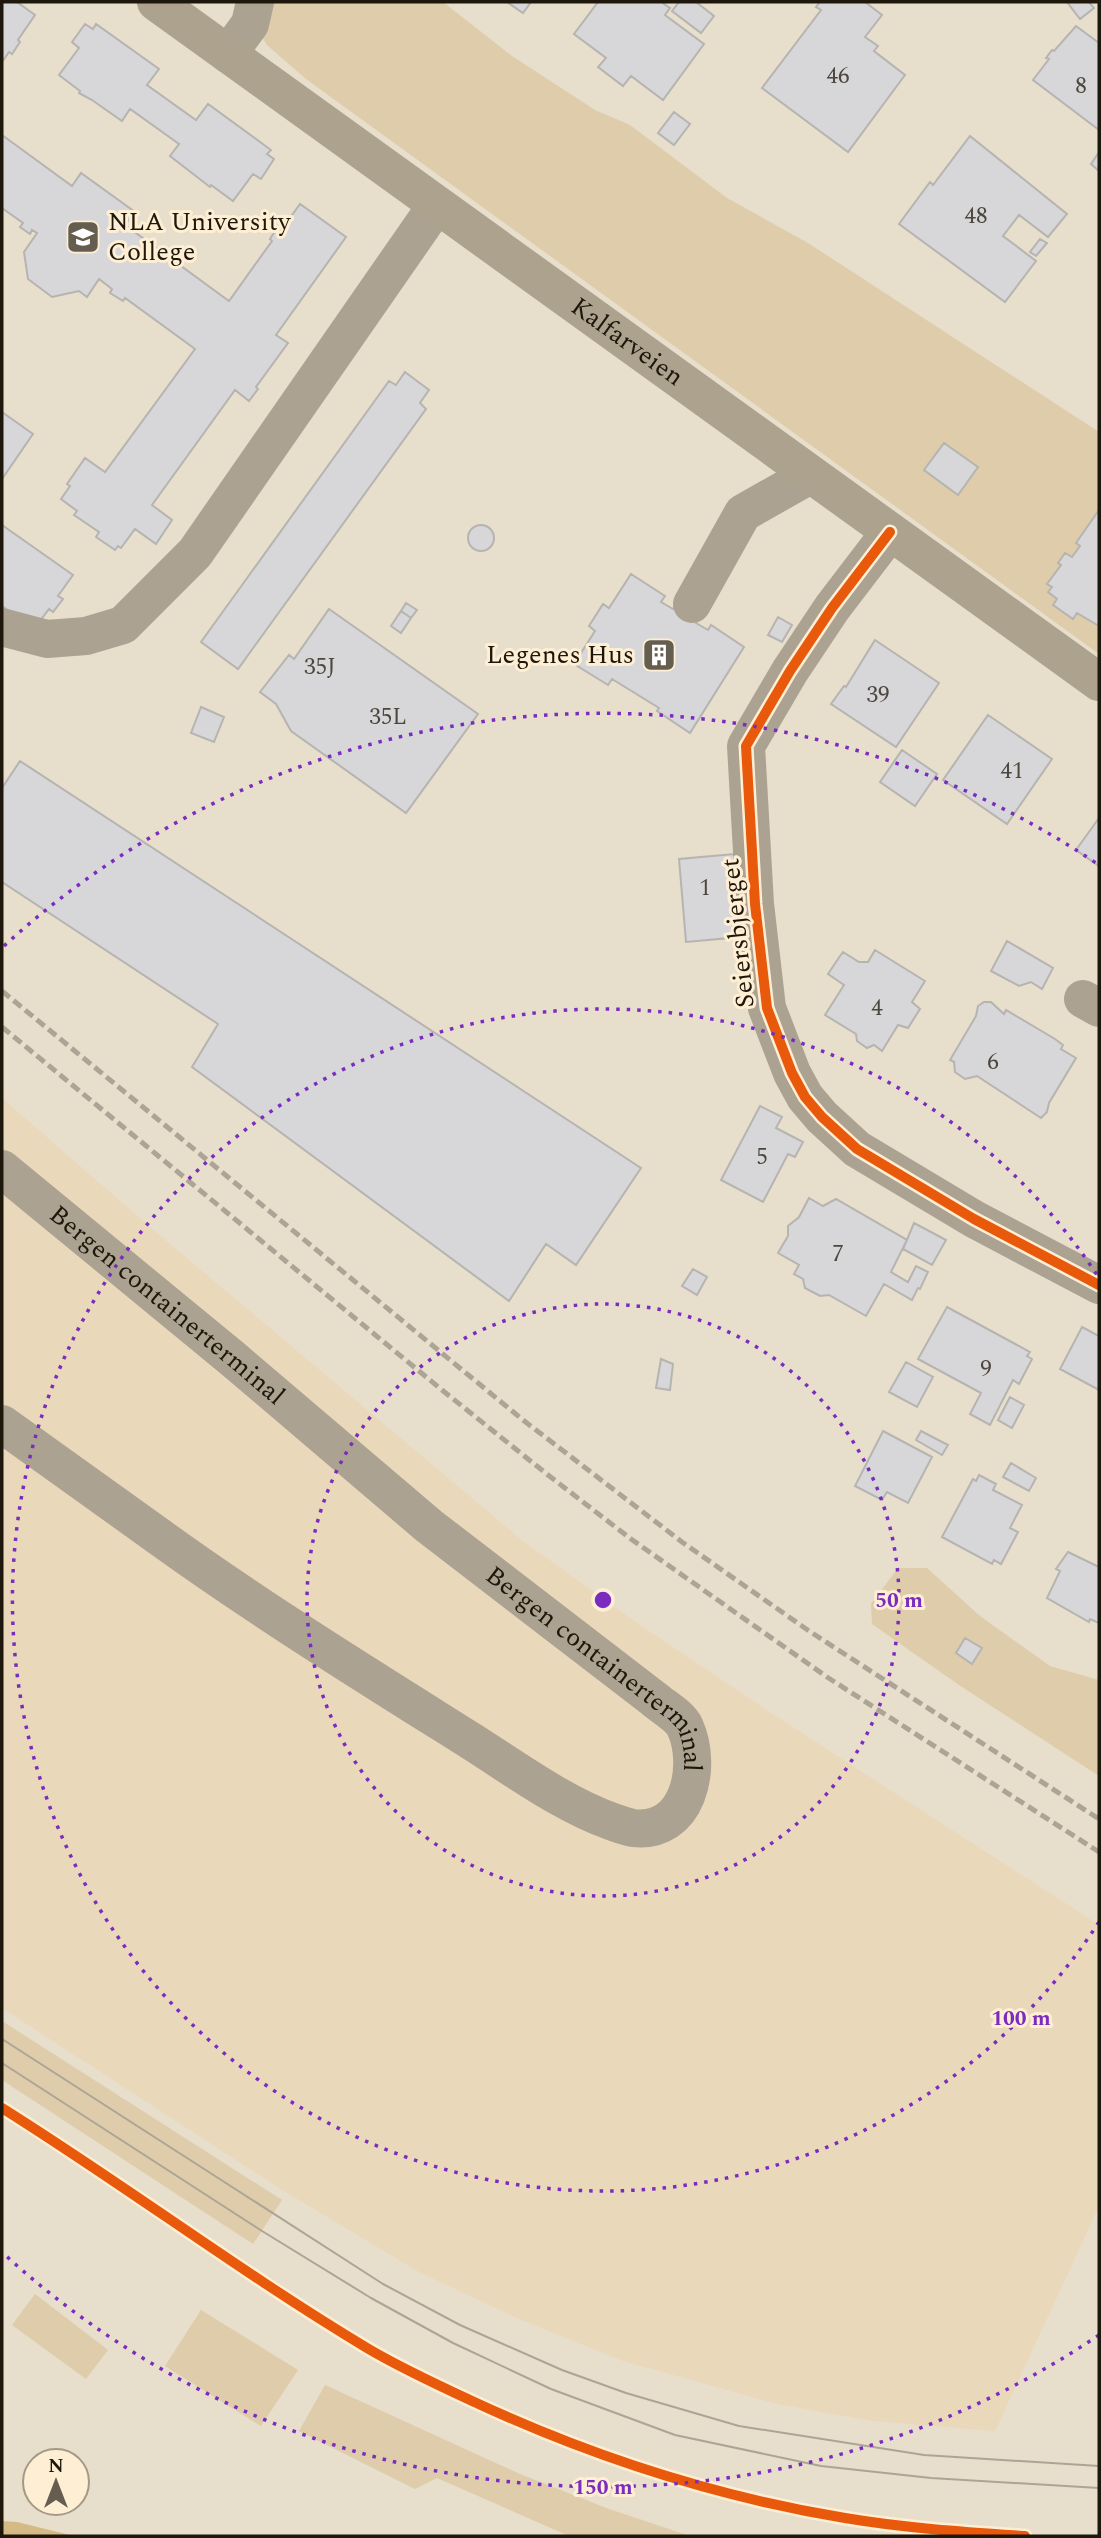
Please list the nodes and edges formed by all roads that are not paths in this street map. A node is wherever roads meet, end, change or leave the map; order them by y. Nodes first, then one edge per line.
1 (156, 2) edge
2 (249, 6) edge
3 (228, 54) junction
4 (436, 206) junction
5 (810, 475) junction
6 (890, 532) junction
7 (692, 604) dead end
8 (2, 627) edge
9 (1099, 682) edge
10 (2, 1169) edge
11 (1099, 1285) edge
12 (2, 1424) edge

1 - 3 main road, Kalfarveien
2 - 3 street
3 - 4 main road, Kalfarveien
4 - 5 main road, Kalfarveien
4 - 8 street
5 - 6 main road, Kalfarveien
5 - 7 street
6 - 9 main road, Kalfarveien
6 - 11 street, Seiersbjerget
10 - 12 street, Bergen containerterminal

